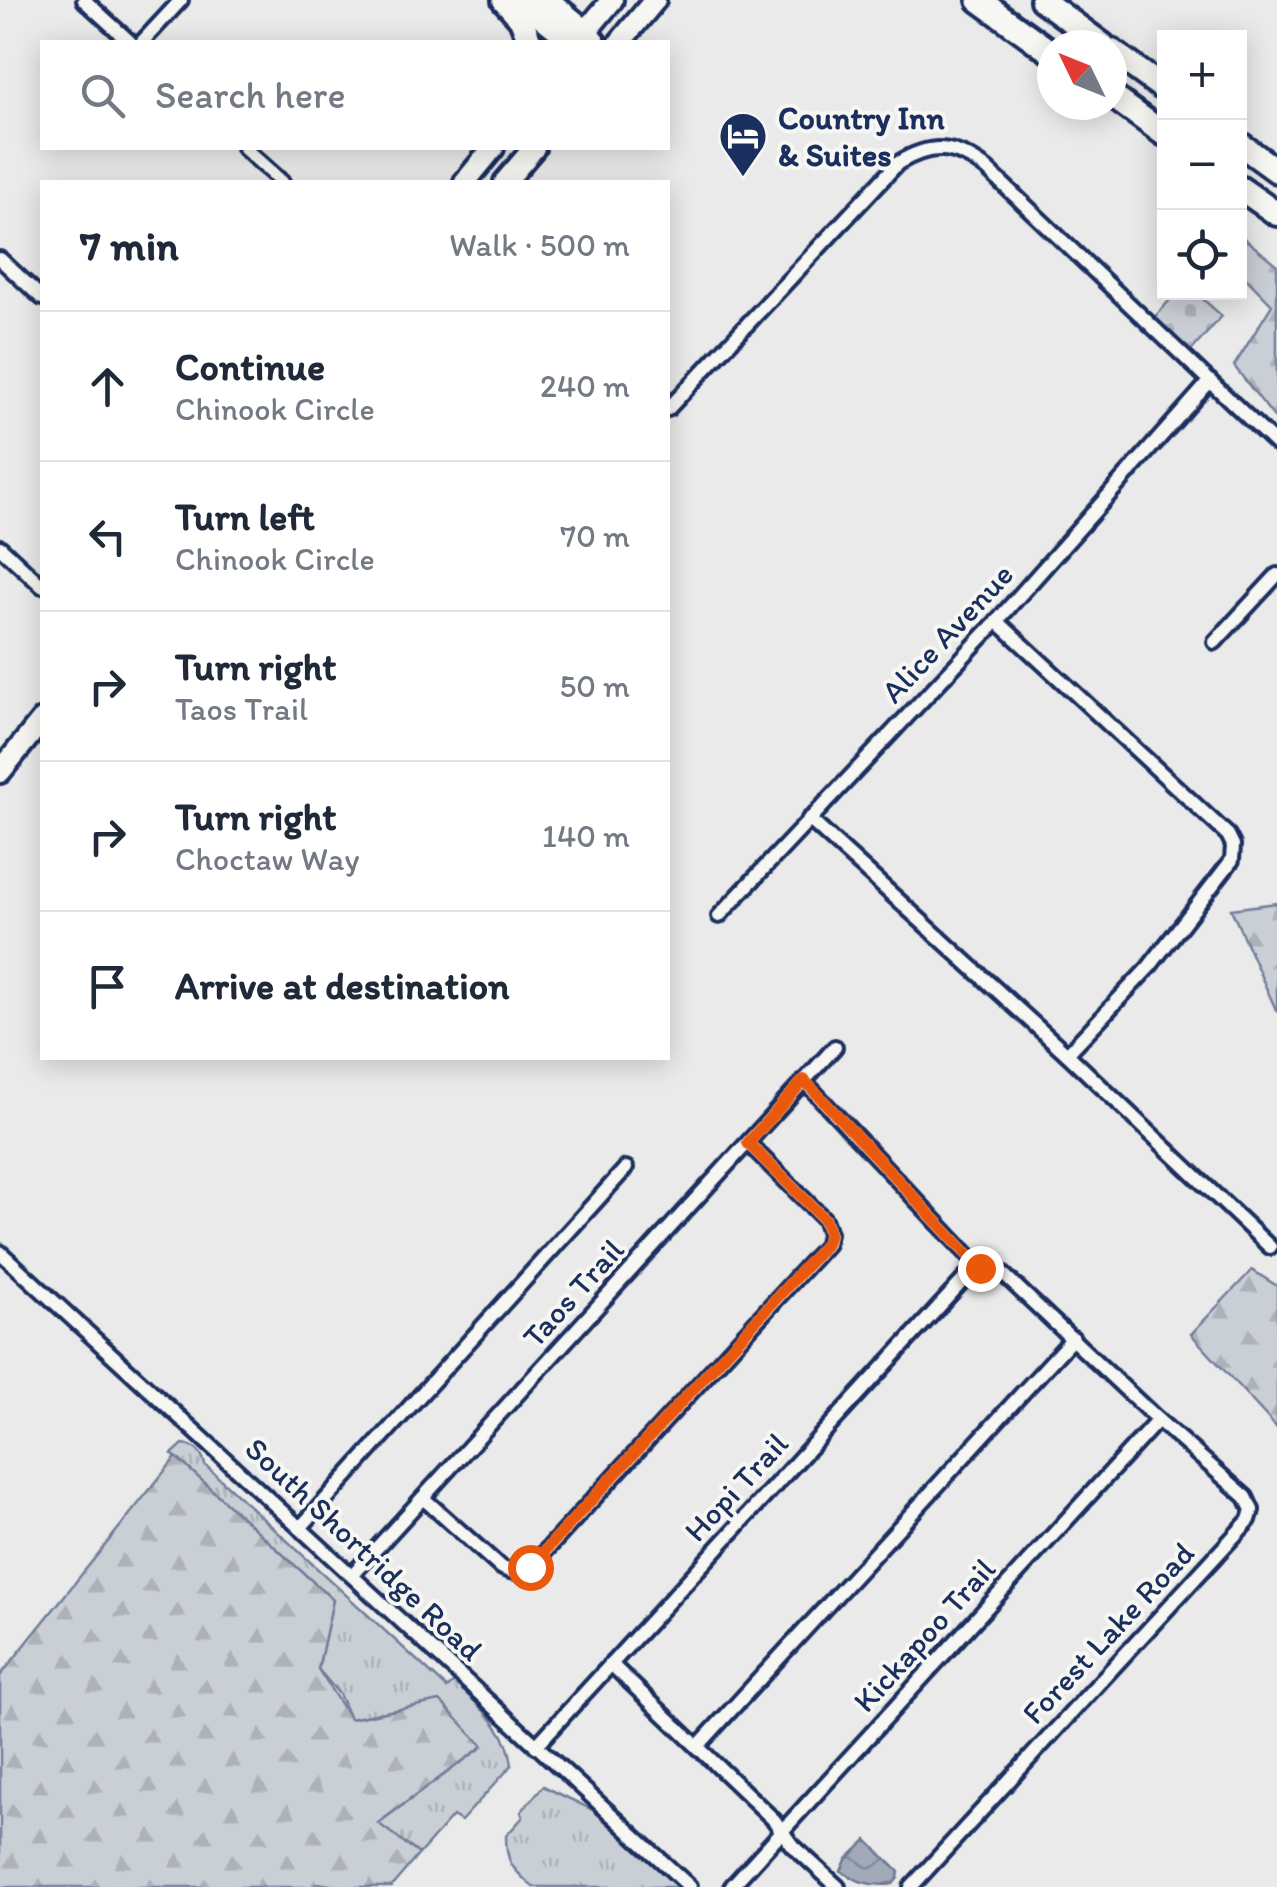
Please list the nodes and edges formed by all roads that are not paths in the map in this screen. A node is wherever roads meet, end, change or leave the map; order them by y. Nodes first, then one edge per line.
1 (84, 0) edge
2 (181, 0) edge
3 (504, 0) edge
4 (521, 0) edge
5 (547, 0) edge
6 (612, 0) edge
7 (655, 0) edge
8 (979, 0) edge
9 (1042, 0) edge
10 (1083, 30) edge
11 (128, 40) edge
12 (144, 40) edge
13 (529, 40) edge
14 (583, 40) edge
15 (622, 40) edge
16 (1037, 42) edge
17 (1127, 62) edge
18 (1157, 85) edge
19 (1127, 107) edge
20 (1157, 129) edge
21 (1247, 149) edge
22 (246, 150) edge
23 (491, 150) edge
24 (532, 150) edge
25 (1277, 171) edge
26 (280, 180) edge
27 (467, 180) edge
28 (507, 180) edge
29 (1247, 193) edge
30 (1277, 214) edge
31 (0, 259) edge
32 (40, 296) edge
33 (1210, 381) junction
34 (670, 406) edge
35 (1277, 445) edge
36 (0, 547) edge
37 (1277, 575) edge
38 (40, 584) edge
39 (998, 621) junction
40 (1214, 642) dead end
41 (40, 722) edge
42 (0, 772) edge
43 (809, 820) junction
44 (719, 916) dead end
45 (835, 1047) dead end
46 (1067, 1054) junction
47 (804, 1080) junction
48 (748, 1143) junction
49 (626, 1168) dead end
50 (1270, 1246) dead end
51 (0, 1252) edge
52 (980, 1268) junction
53 (1072, 1338) junction
54 (1158, 1420) junction
55 (422, 1498) junction
56 (300, 1528) junction
57 (352, 1575) junction
58 (611, 1664) junction
59 (536, 1746) junction
60 (698, 1746) junction
61 (782, 1831) junction
62 (690, 1887) edge
63 (730, 1887) edge
64 (838, 1887) edge
65 (911, 1887) edge

1 - 11 street
2 - 12 street
3 - 13 highway
4 - 14 highway
5 - 14 highway
6 - 14 main road
7 - 15 main road
8 - 16 highway
9 - 10 highway
17 - 18 highway
19 - 20 highway
21 - 25 highway
22 - 26 street
23 - 27 main road
24 - 28 main road
29 - 30 highway
31 - 32 street
33 - 34 street
33 - 35 street
33 - 39 street, Alice Avenue
36 - 38 street
37 - 40 street
39 - 43 street, Alice Avenue
39 - 46 street
41 - 42 main road
43 - 44 street, Alice Avenue
43 - 46 street
45 - 47 street, Taos Trail
46 - 50 street
47 - 48 street, Taos Trail
47 - 52 street
48 - 55 street, Taos Trail
48 - 55 street
49 - 56 street
51 - 56 street, South Shortridge Road
52 - 53 street
52 - 58 street, Hopi Trail
53 - 54 street
53 - 60 street
54 - 61 street, Kickapoo Trail
54 - 65 street, Forest Lake Road
55 - 57 street, Taos Trail
56 - 57 street, South Shortridge Road
57 - 59 street, South Shortridge Road
58 - 59 street, Hopi Trail
58 - 60 street
59 - 62 street, South Shortridge Road
60 - 61 street
61 - 63 street, Kickapoo Trail
61 - 64 street

